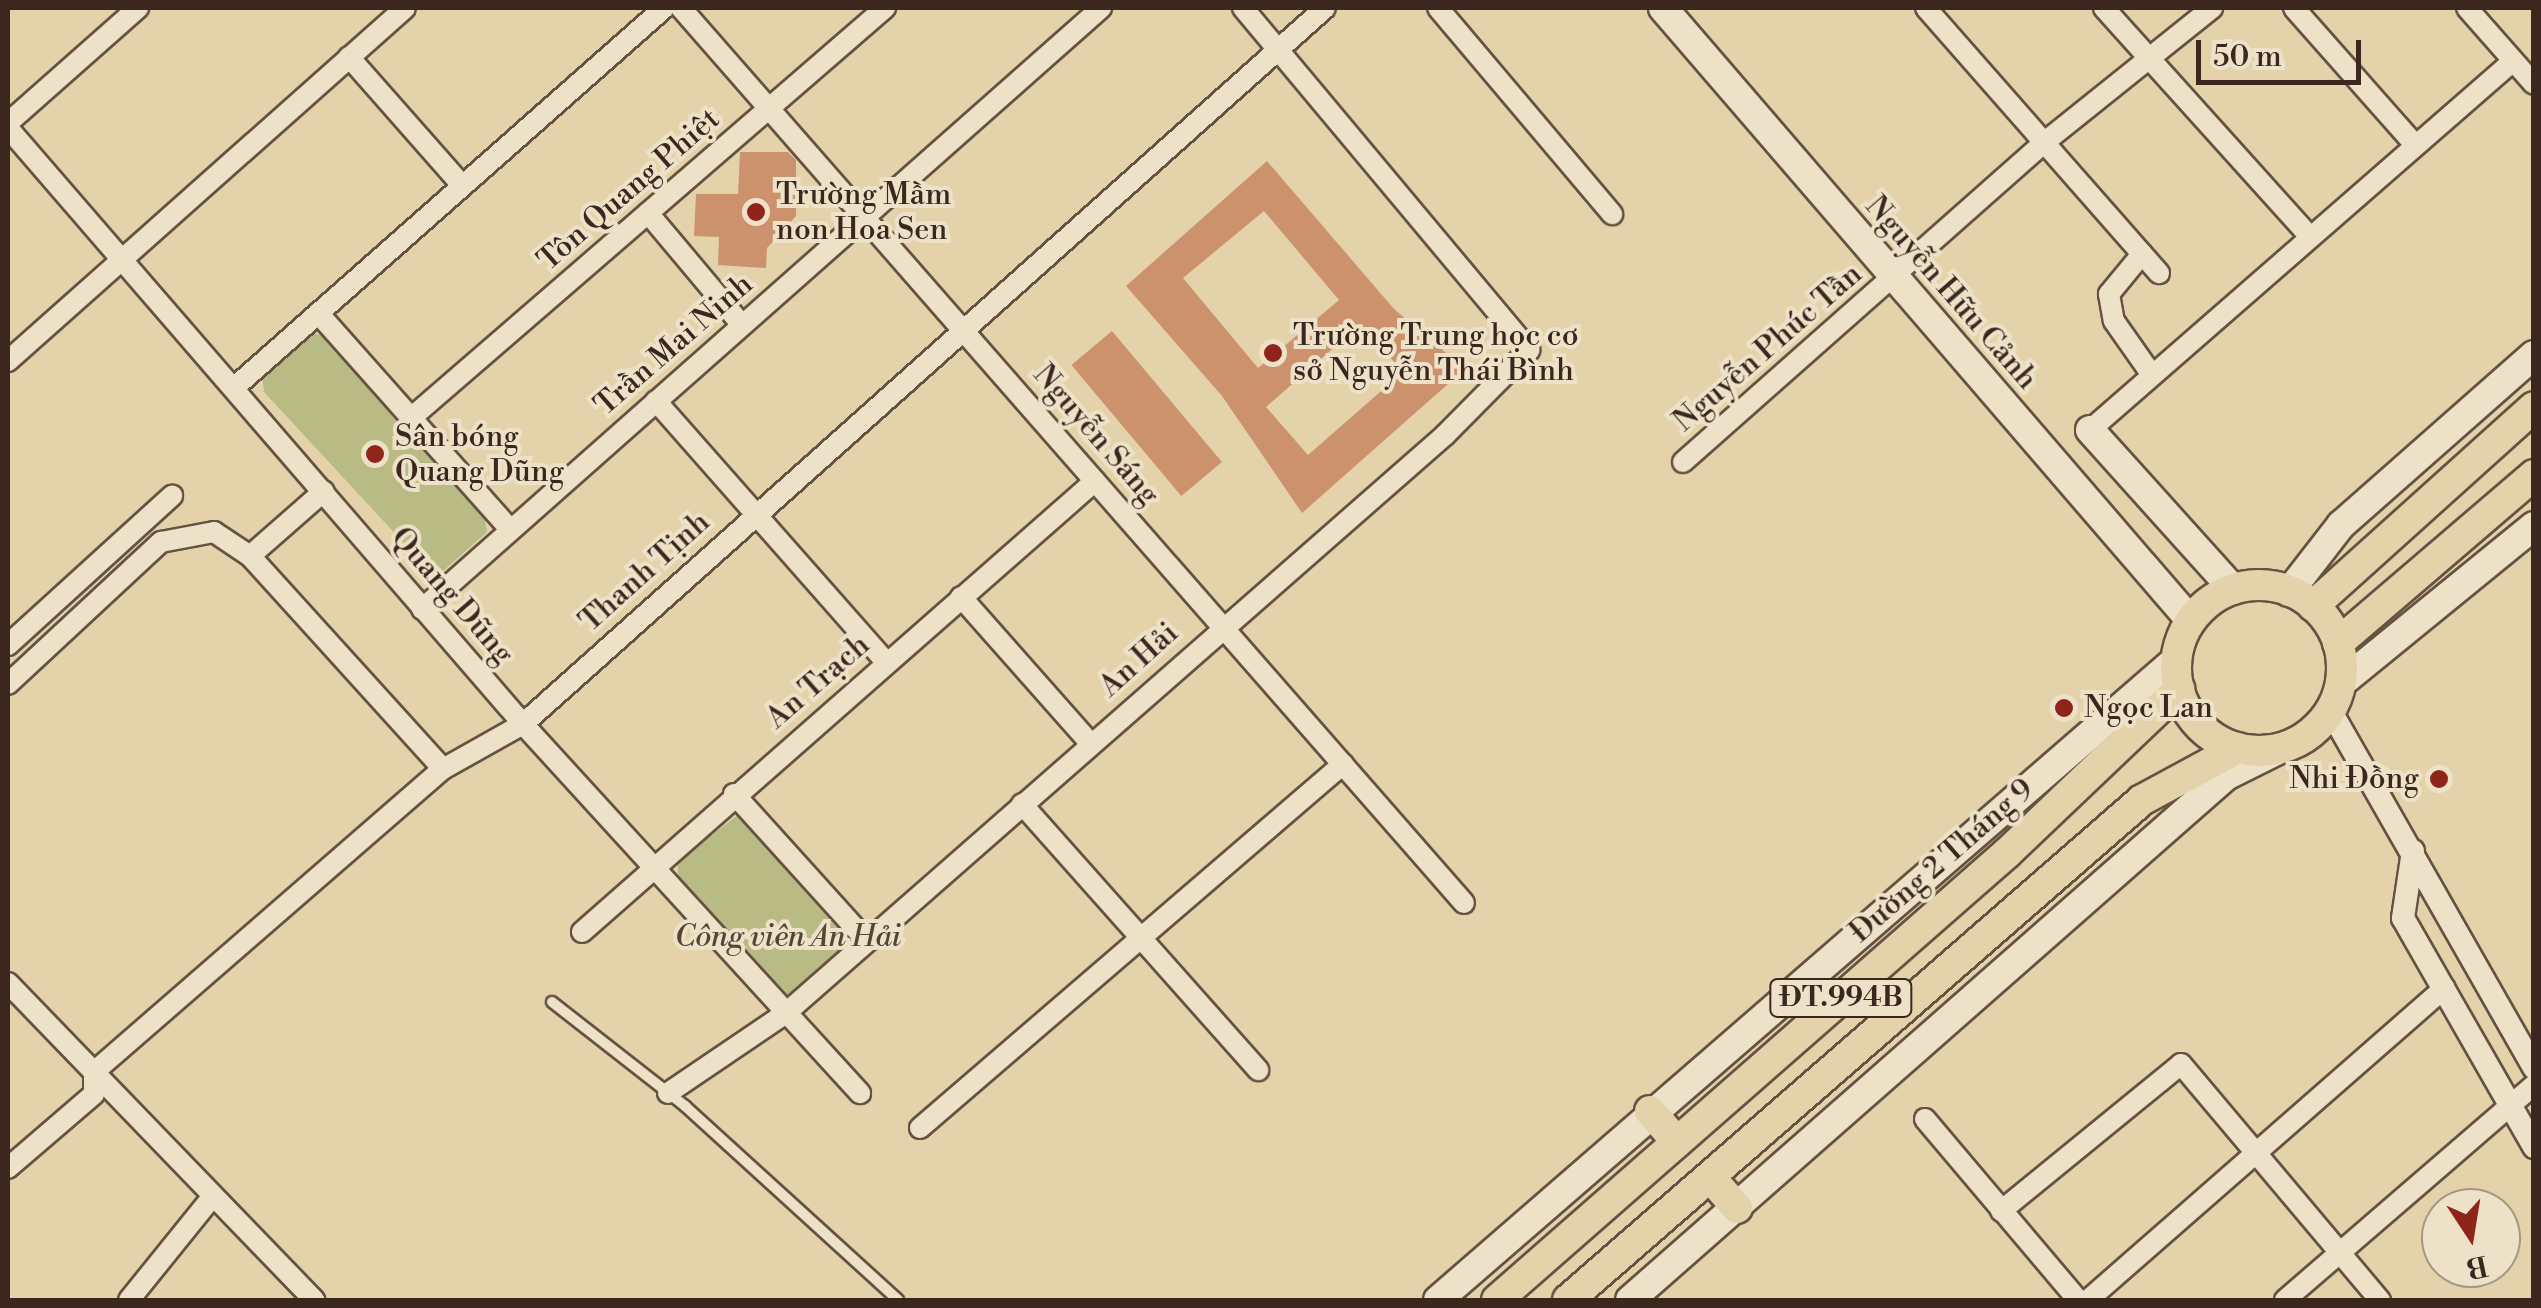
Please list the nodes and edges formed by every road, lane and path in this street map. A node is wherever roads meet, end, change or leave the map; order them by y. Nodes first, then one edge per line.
1 (138, 8) edge
2 (405, 8) edge
3 (664, 8) edge
4 (681, 8) edge
5 (885, 8) edge
6 (1101, 8) edge
7 (1244, 8) edge
8 (1325, 8) edge
9 (1438, 8) edge
10 (1663, 8) edge
11 (1926, 8) edge
12 (2104, 8) edge
13 (2212, 8) edge
14 (2294, 8) edge
15 (2467, 8) edge
16 (1280, 48) junction
17 (349, 57) junction
18 (2513, 60) junction
19 (2150, 62) junction
20 (2534, 84) edge
21 (769, 108) junction
22 (8, 126) edge
23 (2046, 141) junction
24 (2415, 145) junction
25 (462, 186) junction
26 (648, 213) junction
27 (1612, 214) dead end
28 (865, 217) junction
29 (2308, 236) junction
30 (2142, 254) junction
31 (125, 256) junction
32 (2159, 274) dead end
33 (1895, 278) junction
34 (318, 313) junction
35 (742, 325) junction
36 (964, 327) junction
37 (2534, 355) edge
38 (8, 361) edge
39 (2152, 375) junction
40 (236, 386) junction
41 (656, 401) junction
42 (2534, 408) edge
43 (411, 418) junction
44 (2090, 430) joint
45 (1683, 462) dead end
46 (2534, 475) edge
47 (1095, 481) junction
48 (324, 492) junction
49 (172, 496) dead end
50 (757, 511) junction
51 (2534, 526) edge
52 (510, 530) junction
53 (250, 556) junction
54 (2234, 590) junction
55 (961, 598) junction
56 (2301, 599) junction
57 (422, 609) junction
58 (2191, 621) junction
59 (1222, 626) junction
60 (2338, 644) junction
61 (8, 645) edge
62 (886, 662) junction
63 (2178, 674) junction
64 (8, 684) edge
65 (2335, 697) junction
66 (523, 724) junction
67 (1090, 743) junction
68 (2284, 747) junction
69 (2238, 748) junction
70 (1344, 764) junction
71 (443, 770) junction
72 (734, 794) junction
73 (1022, 804) junction
74 (2413, 852) junction
75 (652, 865) junction
76 (1464, 902) dead end
77 (582, 932) dead end
78 (1142, 938) junction
79 (867, 941) junction
80 (8, 983) edge
81 (2445, 988) junction
82 (552, 1002) dead end
83 (786, 1013) junction
84 (2534, 1068) edge
85 (1258, 1070) dead end
86 (94, 1072) junction
87 (2534, 1086) edge
88 (668, 1092) junction
89 (860, 1093) dead end
90 (2508, 1108) junction
91 (1650, 1112) junction
92 (1925, 1119) dead end
93 (920, 1128) dead end
94 (1677, 1142) junction
95 (2534, 1147) edge
96 (2260, 1154) junction
97 (8, 1168) edge
98 (1710, 1177) junction
99 (214, 1196) junction
100 (1736, 1208) junction
101 (2001, 1211) junction
102 (2337, 1253) junction
103 (129, 1300) edge
104 (314, 1300) edge
105 (898, 1300) edge
106 (1438, 1300) edge
107 (1496, 1300) edge
108 (1568, 1300) edge
109 (1630, 1300) edge
110 (2078, 1300) edge
111 (2088, 1300) edge
112 (2284, 1300) edge
113 (2380, 1300) edge

1 - 22 street
2 - 17 street
3 - 25 street
4 - 21 street, Nguyễn Sáng
5 - 21 street, Tôn Quang Phiệt
6 - 28 street, Trần Mai Ninh
7 - 16 street
8 - 16 street, Thanh Tịnh
9 - 27 street
10 - 33 main road, Nguyễn Hữu Cảnh
11 - 23 street
12 - 19 street
13 - 19 street, Nguyễn Phúc Tần
14 - 24 street
15 - 18 street
16 - 36 street, Thanh Tịnh
16 - 59 street, An Hải
17 - 25 street
17 - 31 street
18 - 20 street
18 - 24 street
19 - 23 street, Nguyễn Phúc Tần
19 - 29 street
21 - 26 street, Tôn Quang Phiệt
21 - 28 street, Nguyễn Sáng
22 - 31 street, Quang Dũng
23 - 30 street
23 - 33 street, Nguyễn Phúc Tần
24 - 29 street
25 - 34 street
26 - 35 street
26 - 43 street, Tôn Quang Phiệt
28 - 35 street, Trần Mai Ninh
28 - 36 street, Nguyễn Sáng
29 - 39 street
30 - 32 street
30 - 39 street
31 - 38 street
31 - 40 street, Quang Dũng
33 - 45 street, Nguyễn Phúc Tần
33 - 58 main road, Nguyễn Hữu Cảnh
34 - 40 street
34 - 43 street
35 - 41 street, Trần Mai Ninh
36 - 47 street, Nguyễn Sáng
36 - 50 street, Thanh Tịnh
37 - 56 main road
39 - 44 street
40 - 48 street, Quang Dũng
41 - 50 street
41 - 52 street, Trần Mai Ninh
42 - 56 main road
43 - 52 street
44 - 54 main road
46 - 60 main road
47 - 55 street, An Trạch
47 - 59 street, Nguyễn Sáng
48 - 53 street
48 - 57 street, Quang Dũng
49 - 61 street
50 - 62 street
50 - 66 street, Thanh Tịnh
51 - 65 main road, ĐT.994B
52 - 57 street, Trần Mai Ninh
53 - 64 street
53 - 71 street
54 - 56 main road
54 - 58 main road
55 - 62 street, An Trạch
55 - 67 street
56 - 60 main road
57 - 66 street, Quang Dũng
58 - 63 main road, ĐT.994B
59 - 67 street, An Hải
59 - 70 street, Nguyễn Sáng
60 - 65 main road
62 - 72 street, An Trạch
63 - 69 main road
63 - 91 main road, Đường 2 Tháng 9 / ĐT.994B
63 - 94 main road, Đường 2 Tháng 9 / ĐT.994B
65 - 68 main road, ĐT.994B
65 - 74 street
66 - 71 street, Thanh Tịnh
66 - 75 street, Quang Dũng
67 - 73 street, An Hải
68 - 69 main road, ĐT.994B
68 - 100 main road, ĐT.994B
69 - 98 main road, ĐT.994B
70 - 76 street, Nguyễn Sáng
70 - 78 street
71 - 86 street, Thanh Tịnh
72 - 75 street, An Trạch
72 - 79 street
73 - 78 street
73 - 79 street, An Hải
74 - 81 street
74 - 84 street
75 - 77 street, An Trạch
75 - 83 street, Quang Dũng
78 - 85 street
78 - 93 street
79 - 83 street, An Hải
80 - 86 street
81 - 90 street
81 - 96 street
82 - 88 lane
83 - 88 street, An Hải
83 - 89 street, Quang Dũng
86 - 97 street, Thanh Tịnh
86 - 99 street
87 - 90 street
88 - 105 lane
90 - 95 street
90 - 102 street
91 - 94 main road
91 - 106 main road, Đường 2 Tháng 9 / ĐT.994B
92 - 101 street
94 - 107 main road, Đường 2 Tháng 9 / ĐT.994B
96 - 101 street
96 - 102 street
96 - 111 street
98 - 100 main road
98 - 108 main road, ĐT.994B
99 - 103 street
99 - 104 street
100 - 109 main road, ĐT.994B
101 - 110 street
102 - 112 street
102 - 113 street

